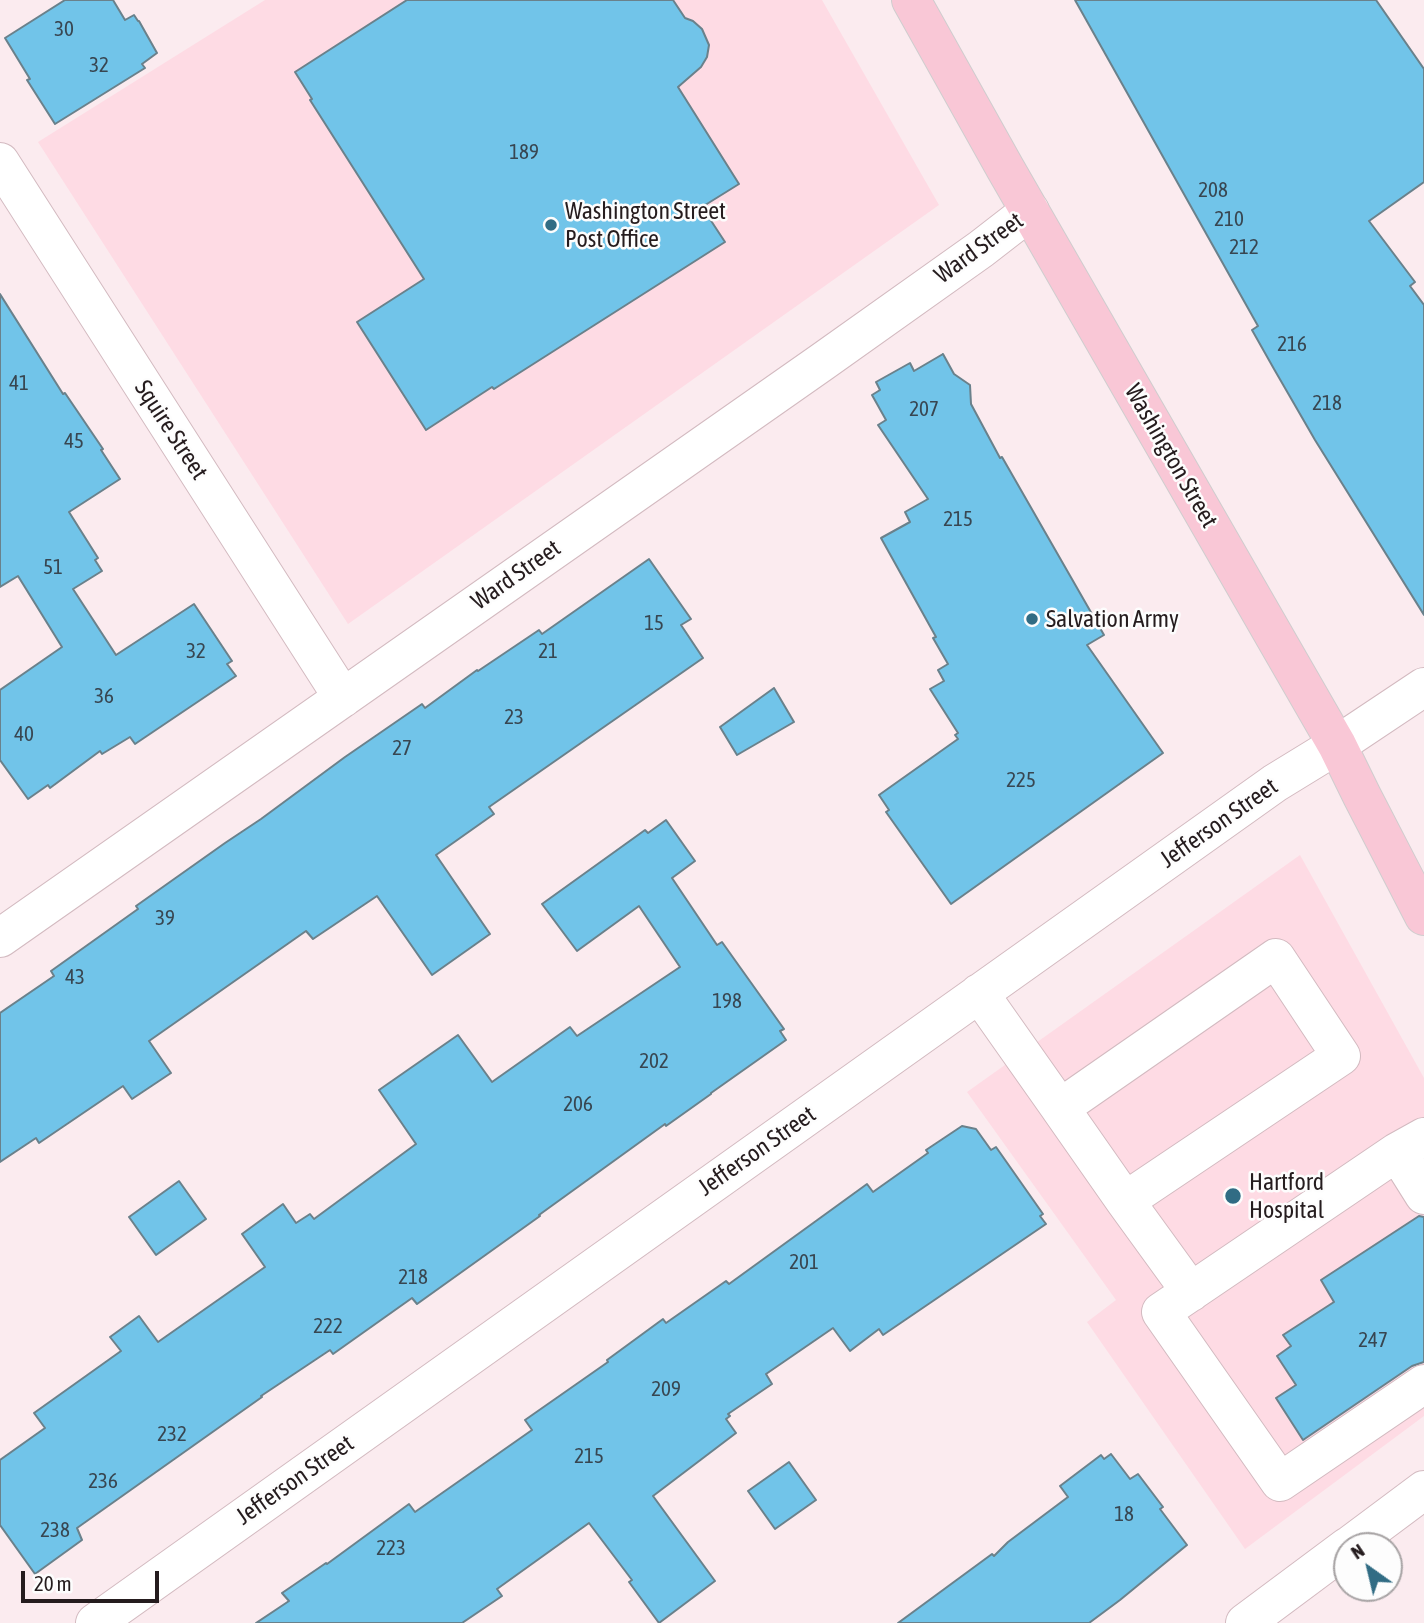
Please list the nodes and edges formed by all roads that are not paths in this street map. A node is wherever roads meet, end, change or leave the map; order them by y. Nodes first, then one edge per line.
1 (911, 0) edge
2 (1, 165) edge
3 (1030, 211) junction
4 (1424, 687) edge
5 (343, 698) junction
6 (1337, 746) junction
7 (1424, 916) edge
8 (0, 938) edge
9 (979, 993) junction
10 (1060, 1108) junction
11 (1411, 1144) edge
12 (1424, 1195) edge
13 (1125, 1201) junction
14 (1191, 1292) junction
15 (1424, 1384) edge
16 (1424, 1490) edge
17 (1368, 1532) edge
18 (1333, 1558) edge
19 (95, 1623) edge
20 (1245, 1623) edge

1 - 3 main road, Washington Street
2 - 5 street, Squire Street
3 - 5 street, Ward Street
3 - 6 main road, Washington Street
4 - 6 street, Jefferson Street
5 - 8 street, Ward Street
6 - 7 main road, Washington Street
6 - 9 street, Jefferson Street
9 - 10 street
9 - 19 street, Jefferson Street
10 - 13 street
10 - 13 street
11 - 12 street
11 - 14 street
13 - 14 street
14 - 15 street
16 - 17 street
18 - 20 street

